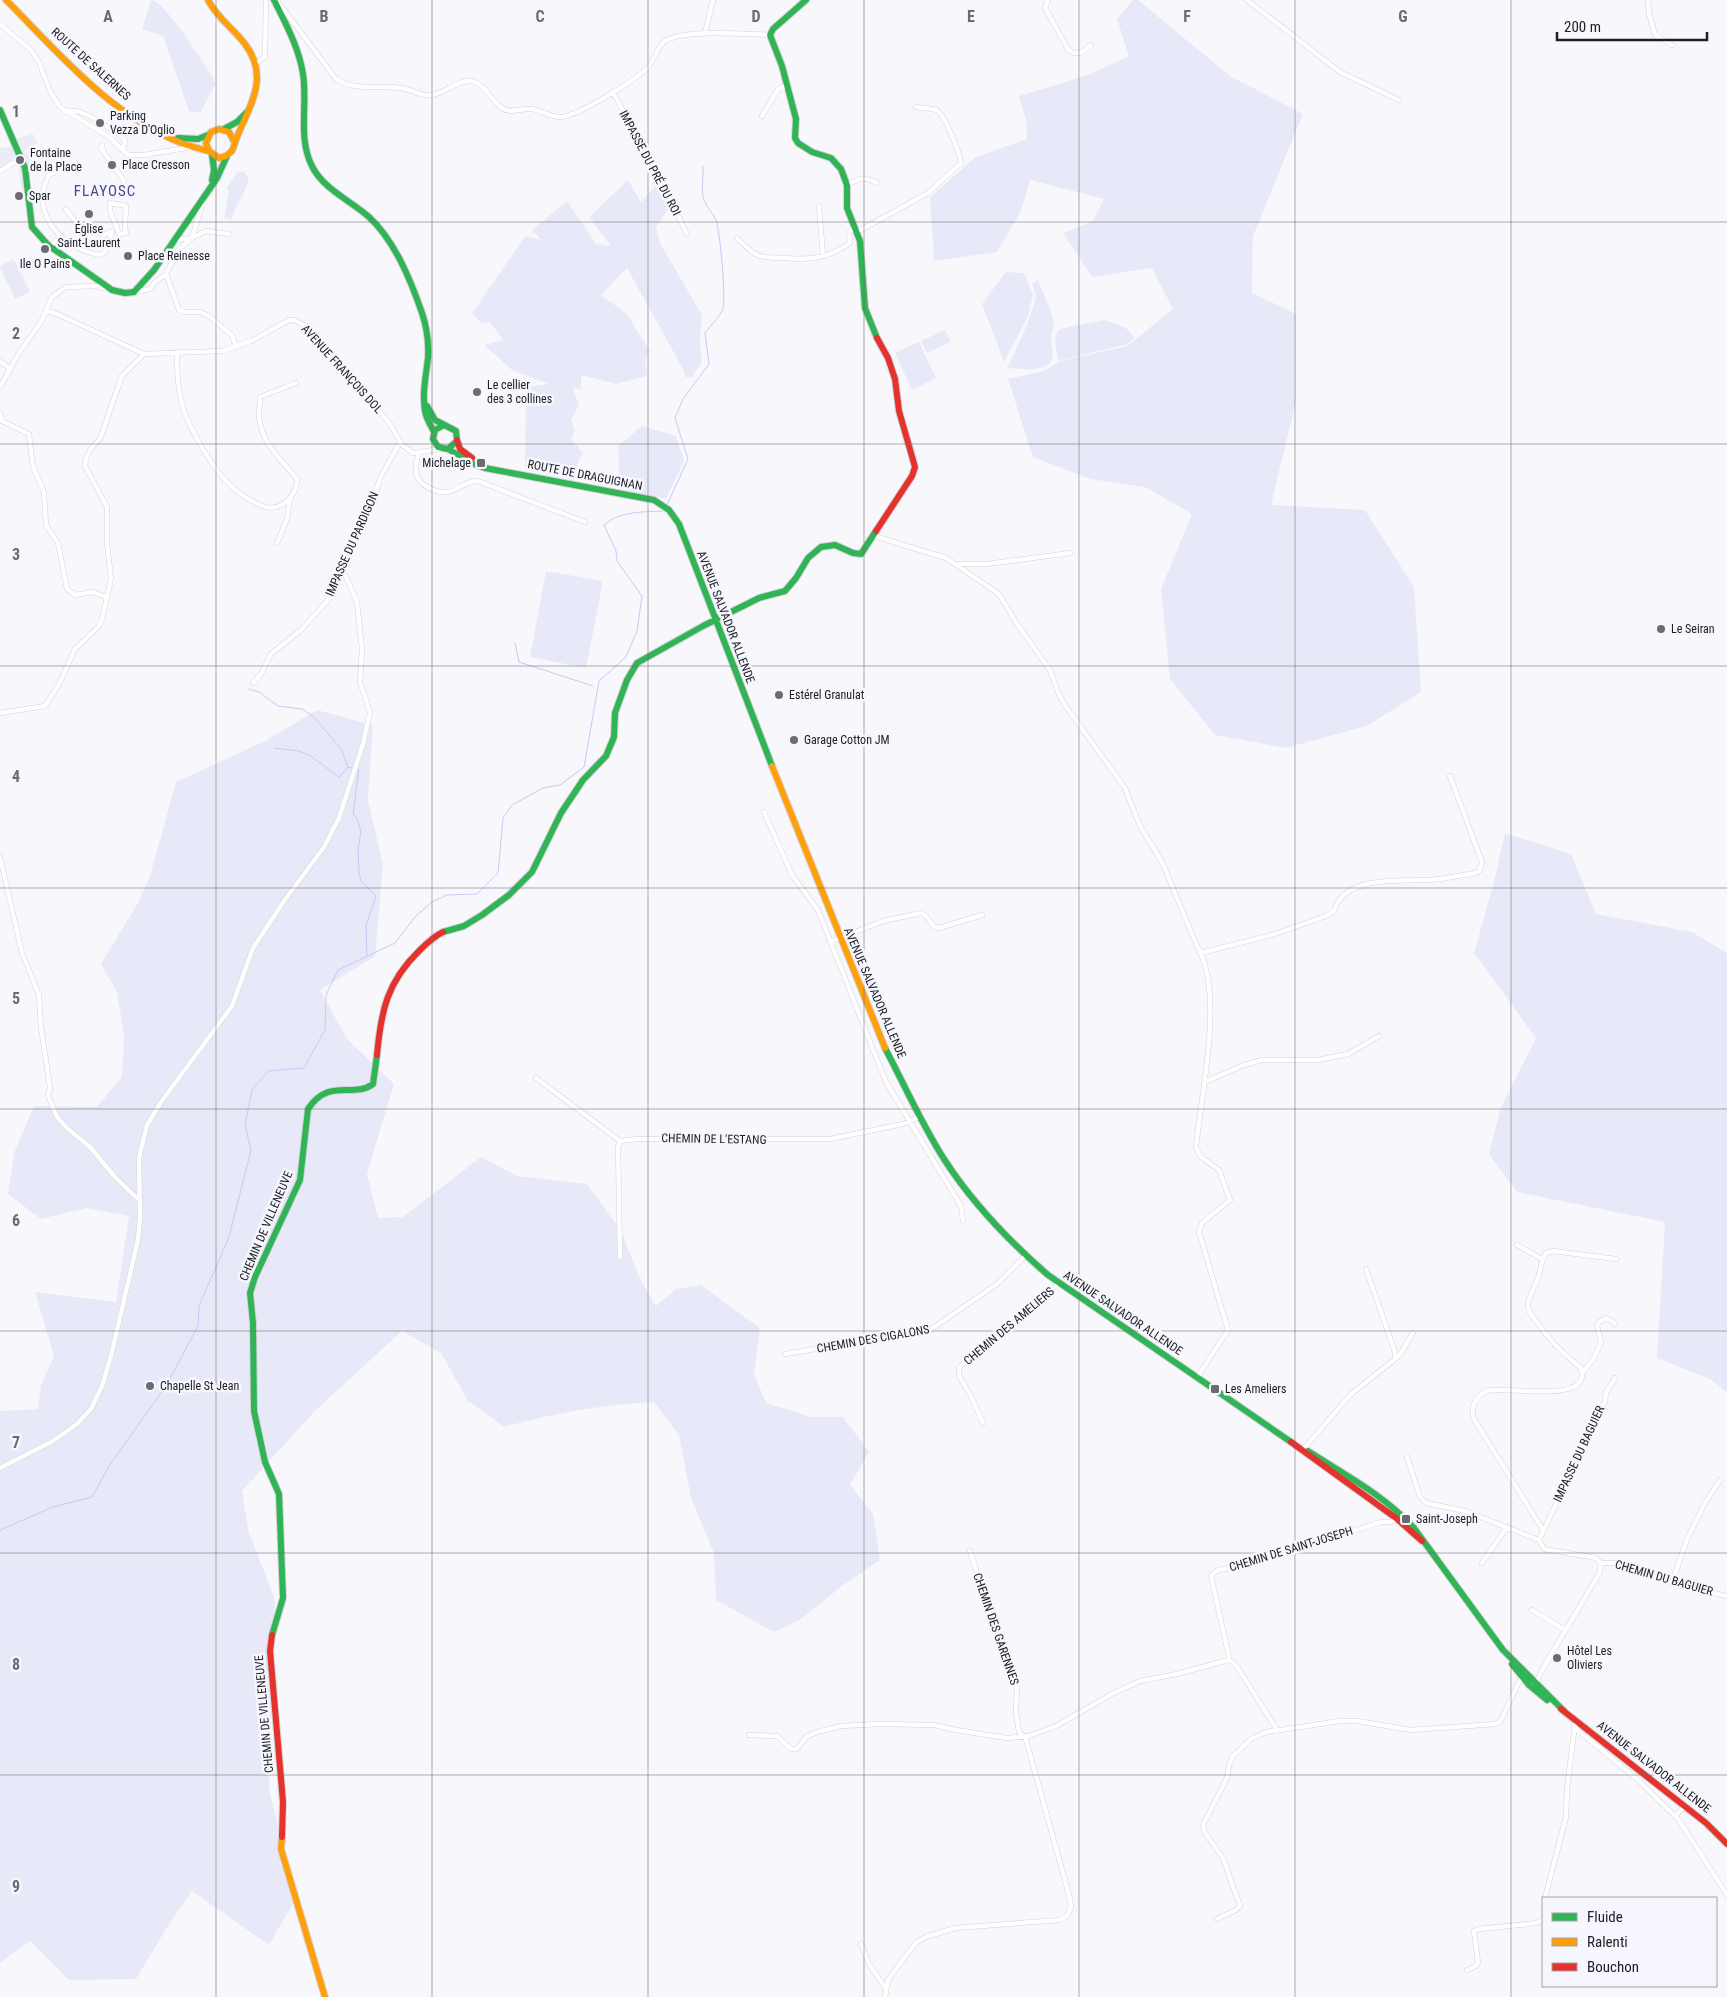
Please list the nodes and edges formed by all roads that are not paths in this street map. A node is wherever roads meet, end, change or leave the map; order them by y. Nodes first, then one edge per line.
1 (6, 0) edge
2 (208, 0) edge
3 (266, 0) edge
4 (713, 0) edge
5 (806, 0) edge
6 (1048, 0) edge
7 (1247, 0) edge
8 (1648, 0) edge
9 (274, 2) edge
10 (0, 24) edge
11 (705, 33) junction
12 (770, 35) junction
13 (1091, 45) dead end
14 (1672, 46) dead end
15 (255, 64) junction
16 (787, 86) junction
17 (613, 92) junction
18 (1399, 100) dead end
19 (254, 102) junction
20 (916, 107) dead end
21 (0, 110) edge
22 (64, 112) junction
23 (762, 116) dead end
24 (224, 129) junction
25 (208, 135) junction
26 (167, 136) junction
27 (235, 143) junction
28 (192, 146) junction
29 (100, 148) dead end
30 (122, 149) junction
31 (210, 153) junction
32 (227, 156) junction
33 (22, 161) junction
34 (0, 171) edge
35 (55, 172) dead end
36 (124, 182) dead end
37 (877, 183) dead end
38 (847, 185) junction
39 (209, 188) junction
40 (204, 195) junction
41 (113, 204) joint
42 (819, 206) dead end
43 (66, 209) dead end
44 (856, 230) junction
45 (229, 234) dead end
46 (687, 234) dead end
47 (59, 237) junction
48 (192, 238) junction
49 (737, 238) dead end
50 (174, 240) junction
51 (51, 247) junction
52 (823, 256) junction
53 (166, 274) junction
54 (106, 286) junction
55 (134, 292) junction
56 (46, 312) junction
57 (236, 347) junction
58 (177, 352) junction
59 (144, 354) junction
60 (0, 361) edge
61 (10, 369) junction
62 (296, 383) dead end
63 (0, 387) edge
64 (424, 398) junction
65 (0, 413) edge
66 (444, 425) junction
67 (433, 436) junction
68 (457, 440) junction
69 (400, 442) junction
70 (440, 449) junction
71 (448, 449) junction
72 (424, 452) junction
73 (419, 454) junction
74 (496, 469) junction
75 (290, 498) junction
76 (666, 506) joint
77 (585, 522) dead end
78 (874, 536) junction
79 (277, 543) dead end
80 (1070, 554) dead end
81 (955, 564) junction
82 (343, 570) junction
83 (106, 597) junction
84 (724, 615) junction
85 (716, 619) junction
86 (723, 638) junction
87 (253, 683) dead end
88 (0, 713) edge
89 (1450, 776) dead end
90 (764, 812) dead end
91 (0, 857) edge
92 (982, 915) dead end
93 (839, 939) junction
94 (830, 942) junction
95 (1201, 953) junction
96 (1379, 1036) dead end
97 (536, 1078) dead end
98 (1205, 1082) junction
99 (921, 1116) junction
100 (910, 1121) junction
101 (620, 1141) junction
102 (139, 1200) junction
103 (963, 1221) dead end
104 (1517, 1245) dead end
105 (1026, 1255) junction
106 (620, 1257) dead end
107 (1542, 1259) junction
108 (1616, 1259) dead end
109 (1366, 1269) dead end
110 (1059, 1283) junction
111 (1615, 1324) dead end
112 (1414, 1333) dead end
113 (785, 1354) dead end
114 (1395, 1360) junction
115 (1582, 1373) junction
116 (1198, 1376) junction
117 (1615, 1378) dead end
118 (983, 1423) dead end
119 (1303, 1450) junction
120 (1407, 1457) dead end
121 (0, 1468) edge
122 (1720, 1480) dead end
123 (1396, 1518) junction
124 (1412, 1527) junction
125 (1507, 1527) junction
126 (1543, 1530) junction
127 (1539, 1540) junction
128 (1422, 1542) junction
129 (970, 1551) dead end
130 (1482, 1563) dead end
131 (1601, 1563) junction
132 (1672, 1583) junction
133 (1727, 1596) edge
134 (1532, 1610) dead end
135 (1565, 1630) junction
136 (1503, 1650) junction
137 (1228, 1660) junction
138 (1541, 1672) junction
139 (1530, 1681) junction
140 (1575, 1724) junction
141 (1277, 1730) junction
142 (749, 1734) dead end
143 (1024, 1736) junction
144 (1685, 1806) junction
145 (1675, 1816) junction
146 (1727, 1844) edge
147 (1727, 1894) edge
148 (1545, 1897) edge
149 (1217, 1919) dead end
150 (1542, 1920) edge
151 (861, 1944) dead end
152 (1467, 1970) dead end
153 (886, 1989) junction
154 (325, 1997) edge
155 (885, 1997) edge

1 - 26 main road, ROUTE DE SALERNES
2 - 15 main road
3 - 15 street
4 - 11 street
5 - 12 main road
6 - 13 street
7 - 18 street
8 - 14 street
9 - 17 street
9 - 64 main road
10 - 22 street
11 - 12 street
11 - 17 street
12 - 16 main road
15 - 19 main road
16 - 23 street
16 - 38 main road
17 - 46 street, IMPASSE DU PRÉ DU ROI
19 - 24 main road
19 - 27 main road
20 - 44 street
21 - 33 main road
22 - 30 street
22 - 30 street
24 - 25 main road
24 - 27 main road
25 - 26 main road, ROUTE DE SALERNES
25 - 31 main road
26 - 28 main road, ROUTE DE SALERNES
27 - 32 main road
28 - 30 street
28 - 31 main road, ROUTE DE SALERNES
29 - 36 street
31 - 32 main road
31 - 39 main road
32 - 39 main road
33 - 34 street
33 - 51 main road
35 - 47 street
37 - 38 street
38 - 44 main road
39 - 40 main road
40 - 48 street
40 - 50 main road
41 - 41 street
42 - 52 street
43 - 47 street
44 - 52 street
44 - 78 main road
45 - 48 street
47 - 51 street
48 - 50 street
48 - 53 street
49 - 52 street
50 - 55 main road
51 - 54 main road
53 - 55 street
53 - 57 street
54 - 55 main road
54 - 56 street
56 - 59 street, AVENUE FRANÇOIS DOL
56 - 61 street
57 - 58 street, AVENUE FRANÇOIS DOL
57 - 69 street, AVENUE FRANÇOIS DOL
58 - 59 street, AVENUE FRANÇOIS DOL
58 - 75 street
59 - 83 street
60 - 61 street
61 - 63 street
62 - 75 street
64 - 66 main road
64 - 67 main road
65 - 83 street
66 - 67 main road
66 - 68 main road
67 - 70 main road
67 - 72 street
68 - 71 main road
68 - 74 main road, ROUTE DE DRAGUIGNAN
69 - 73 street, AVENUE FRANÇOIS DOL
69 - 82 street, IMPASSE DU PARDIGON
70 - 71 main road
70 - 72 street
71 - 74 main road, ROUTE DE DRAGUIGNAN
72 - 73 street
73 - 77 street
74 - 76 main road, ROUTE DE DRAGUIGNAN
75 - 79 street
76 - 85 main road, AVENUE SALVADOR ALLENDE
78 - 81 street
78 - 84 main road
80 - 81 street
81 - 95 street
82 - 87 street, IMPASSE DU PARDIGON
82 - 102 street
83 - 88 street
84 - 85 main road
84 - 86 main road
85 - 86 main road, AVENUE SALVADOR ALLENDE
85 - 154 main road, CHEMIN DE VILLENEUVE
86 - 93 main road, AVENUE SALVADOR ALLENDE
89 - 95 street
90 - 94 street
91 - 102 street
92 - 93 street
93 - 94 street
93 - 99 main road, AVENUE SALVADOR ALLENDE
94 - 100 street
95 - 98 street
96 - 98 street
97 - 101 street
98 - 116 street
99 - 100 street, CHEMIN DE L'ESTANG
99 - 105 main road, AVENUE SALVADOR ALLENDE
100 - 101 street, CHEMIN DE L'ESTANG
100 - 103 street
101 - 106 street
102 - 121 street
104 - 107 street
105 - 110 main road, AVENUE SALVADOR ALLENDE
105 - 113 street, CHEMIN DES CIGALONS
107 - 108 street
107 - 115 street
109 - 114 street
110 - 116 main road, AVENUE SALVADOR ALLENDE
110 - 118 street, CHEMIN DES AMELIERS
111 - 115 street
112 - 114 street
114 - 119 street
115 - 126 street
116 - 119 main road, AVENUE SALVADOR ALLENDE
117 - 126 street, IMPASSE DU BAGUIER
119 - 123 main road, AVENUE SALVADOR ALLENDE
119 - 124 main road, AVENUE SALVADOR ALLENDE
120 - 125 street, CHEMIN DU BAGUIER
122 - 132 street
123 - 124 street
123 - 128 main road, AVENUE SALVADOR ALLENDE
123 - 137 street, CHEMIN DE SAINT-JOSEPH
124 - 128 main road, AVENUE SALVADOR ALLENDE
125 - 127 street, CHEMIN DU BAGUIER
125 - 130 street
126 - 127 street
127 - 131 street, CHEMIN DU BAGUIER
128 - 136 main road, AVENUE SALVADOR ALLENDE
129 - 143 street, CHEMIN DES GARENNES
131 - 132 street, CHEMIN DU BAGUIER
131 - 135 street, CHEMIN DU BAGUIER
132 - 133 street, CHEMIN DU BAGUIER
134 - 135 street
135 - 138 street, CHEMIN DU BAGUIER
136 - 139 main road, AVENUE SALVADOR ALLENDE
136 - 139 main road, AVENUE SALVADOR ALLENDE
137 - 141 street
137 - 143 street
138 - 139 street, CHEMIN DU BAGUIER
138 - 139 street
139 - 140 main road, AVENUE SALVADOR ALLENDE
139 - 141 street, CHEMIN DU BAGUIER
140 - 144 main road, AVENUE SALVADOR ALLENDE
140 - 145 street
140 - 148 street
141 - 149 street
142 - 143 street
143 - 153 street, CHEMIN DES GARENNES
144 - 145 street
144 - 146 main road, AVENUE SALVADOR ALLENDE
145 - 147 street
150 - 152 street
151 - 153 street
153 - 155 street

